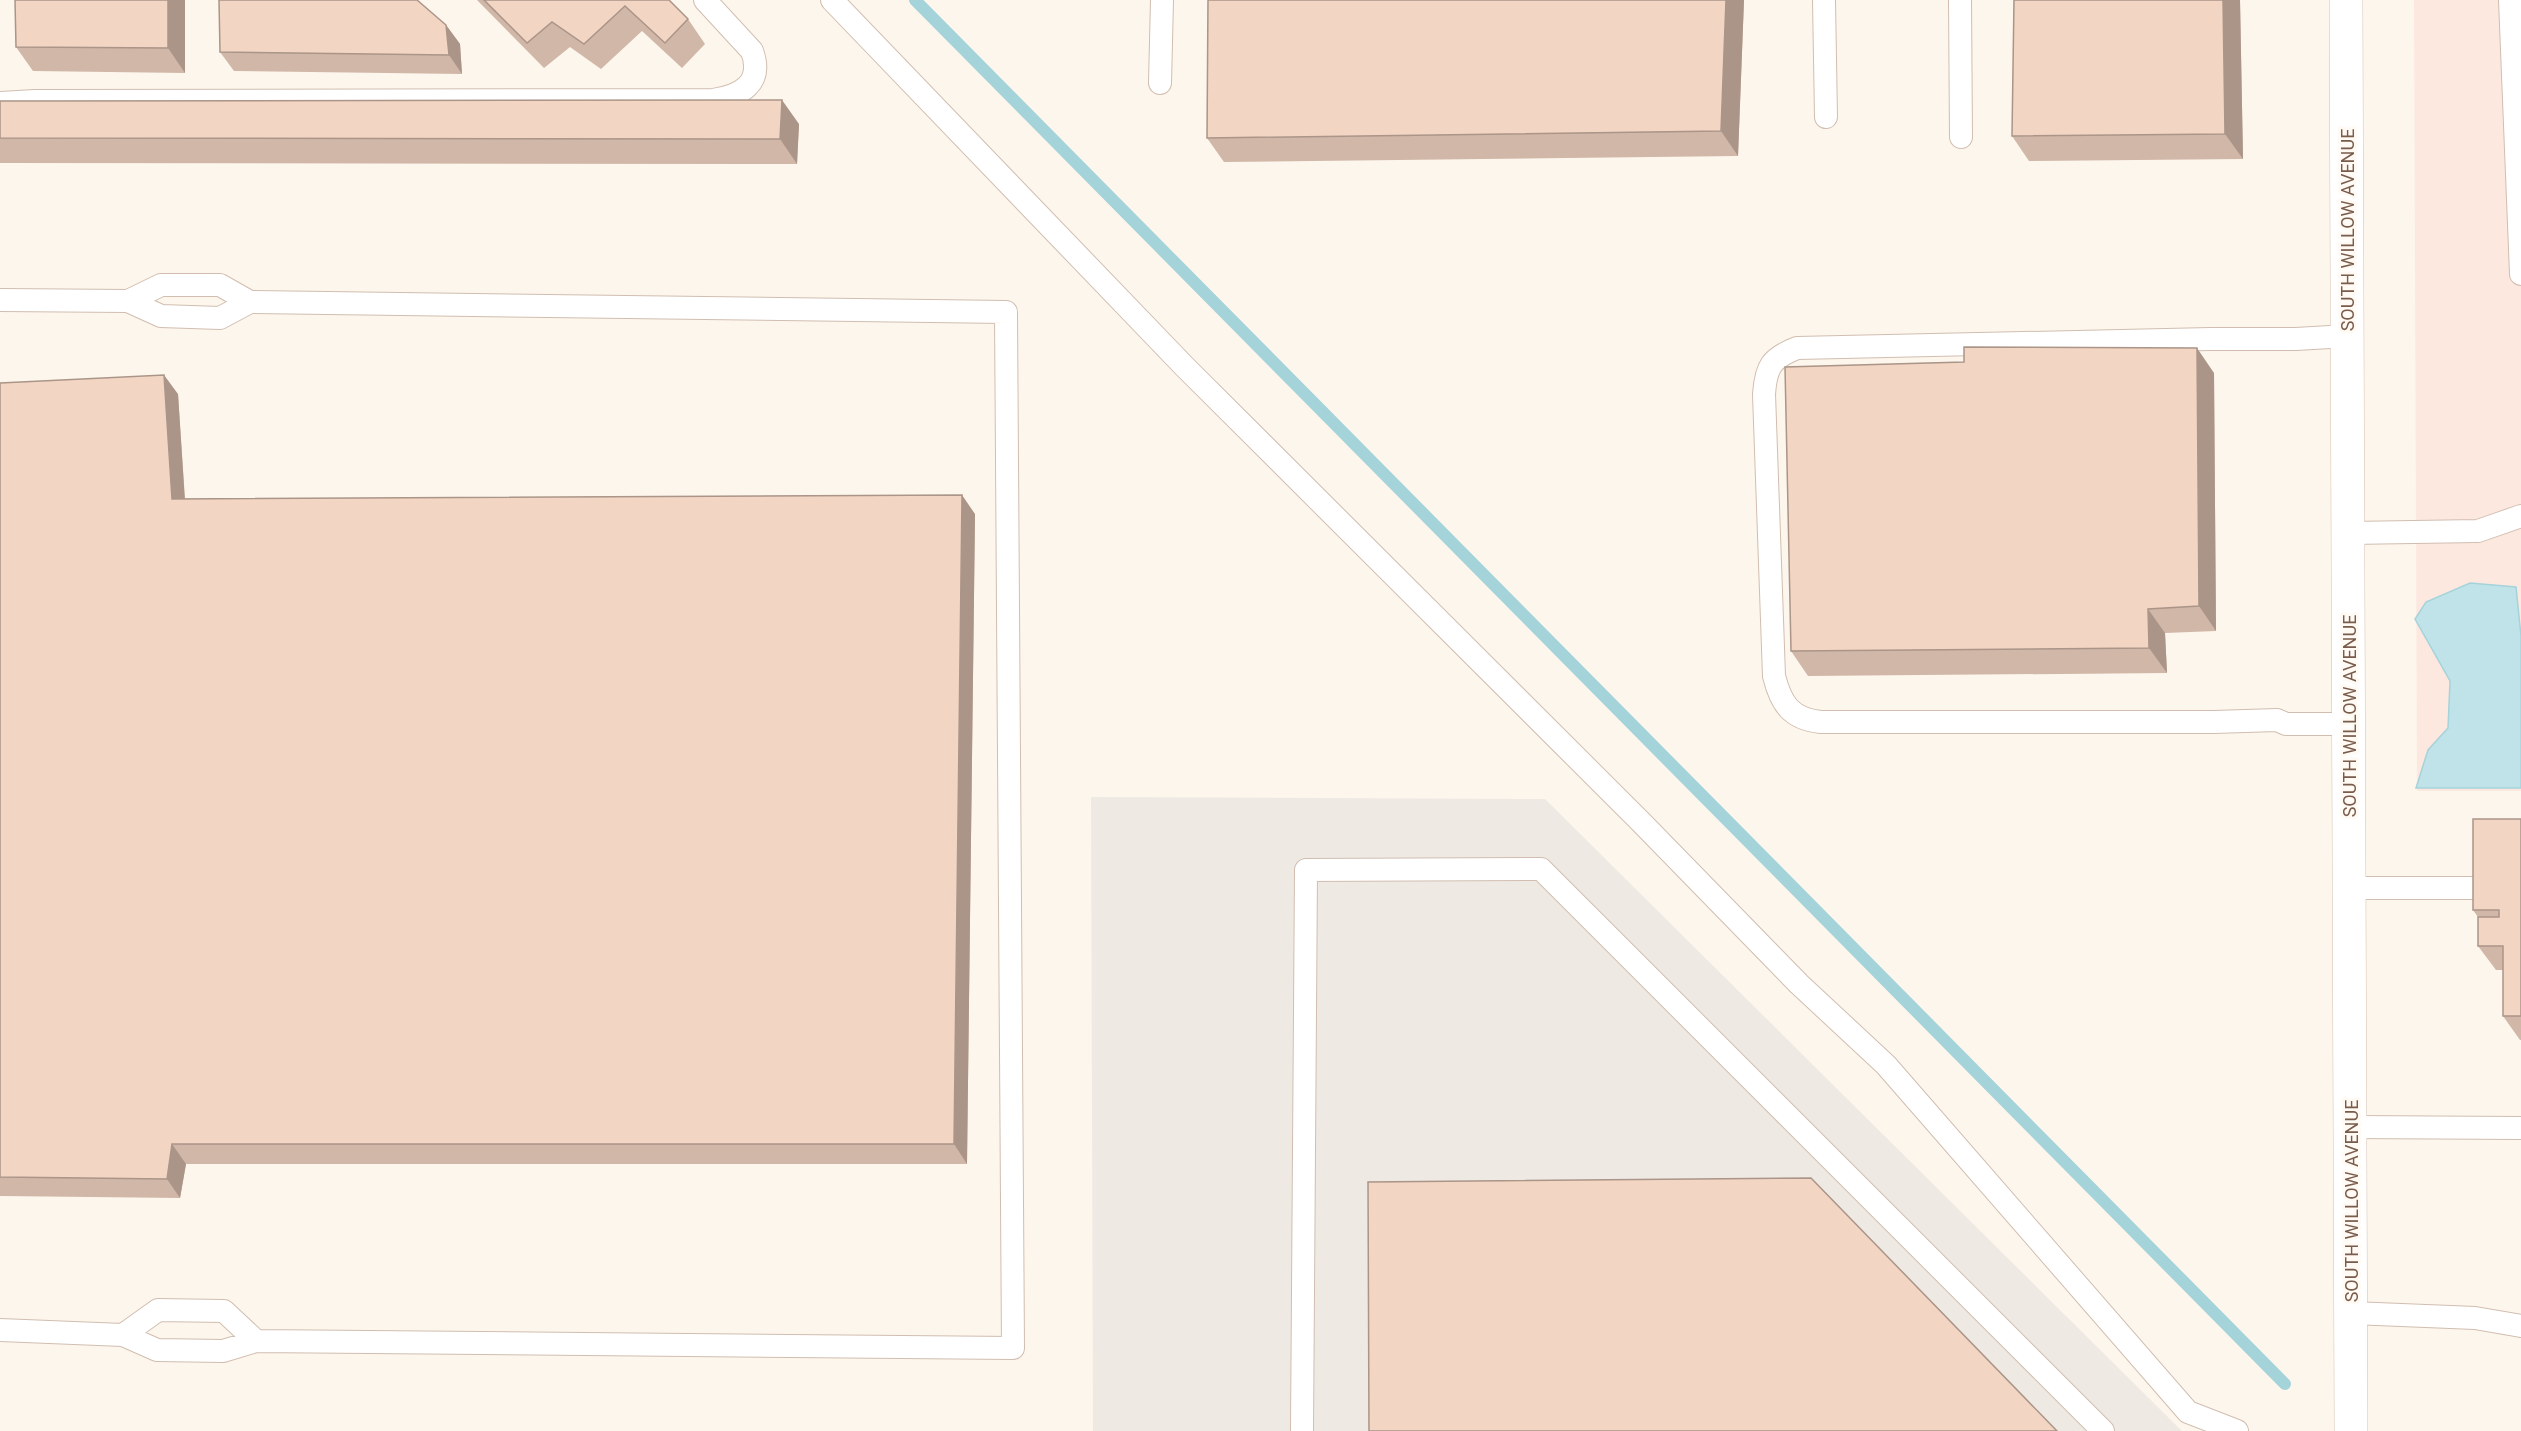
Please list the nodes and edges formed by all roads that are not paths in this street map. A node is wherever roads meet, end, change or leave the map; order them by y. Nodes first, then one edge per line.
1 (705, 0) edge
2 (832, 0) edge
3 (1162, 0) edge
4 (1824, 0) edge
5 (1960, 0) edge
6 (2346, 0) edge
7 (2510, 0) edge
8 (1160, 82) dead end
9 (0, 103) edge
10 (1826, 117) dead end
11 (1961, 136) dead end
12 (2521, 274) edge
13 (0, 300) edge
14 (128, 301) junction
15 (250, 302) junction
16 (2348, 336) junction
17 (2521, 516) edge
18 (2349, 533) junction
19 (2349, 724) junction
20 (2350, 888) junction
21 (2490, 888) edge
22 (2350, 1127) junction
23 (2521, 1128) edge
24 (2352, 1313) junction
25 (2521, 1326) edge
26 (0, 1330) edge
27 (123, 1335) junction
28 (256, 1341) junction
29 (1302, 1431) edge
30 (2103, 1431) edge
31 (2237, 1431) edge
32 (2351, 1431) edge

1 - 9 lane
2 - 31 lane
3 - 8 lane
4 - 10 lane
5 - 11 lane
6 - 16 street, SOUTH WILLOW AVENUE
7 - 12 lane
13 - 14 lane
14 - 15 lane
14 - 15 lane
15 - 28 lane
16 - 18 street, SOUTH WILLOW AVENUE
16 - 19 lane
17 - 18 lane
18 - 19 street, SOUTH WILLOW AVENUE
19 - 20 street, SOUTH WILLOW AVENUE
20 - 21 lane
20 - 22 street, SOUTH WILLOW AVENUE
22 - 23 lane
22 - 24 street, SOUTH WILLOW AVENUE
24 - 25 lane
24 - 32 street, SOUTH WILLOW AVENUE
26 - 27 lane
27 - 28 lane
27 - 28 lane
29 - 30 lane

